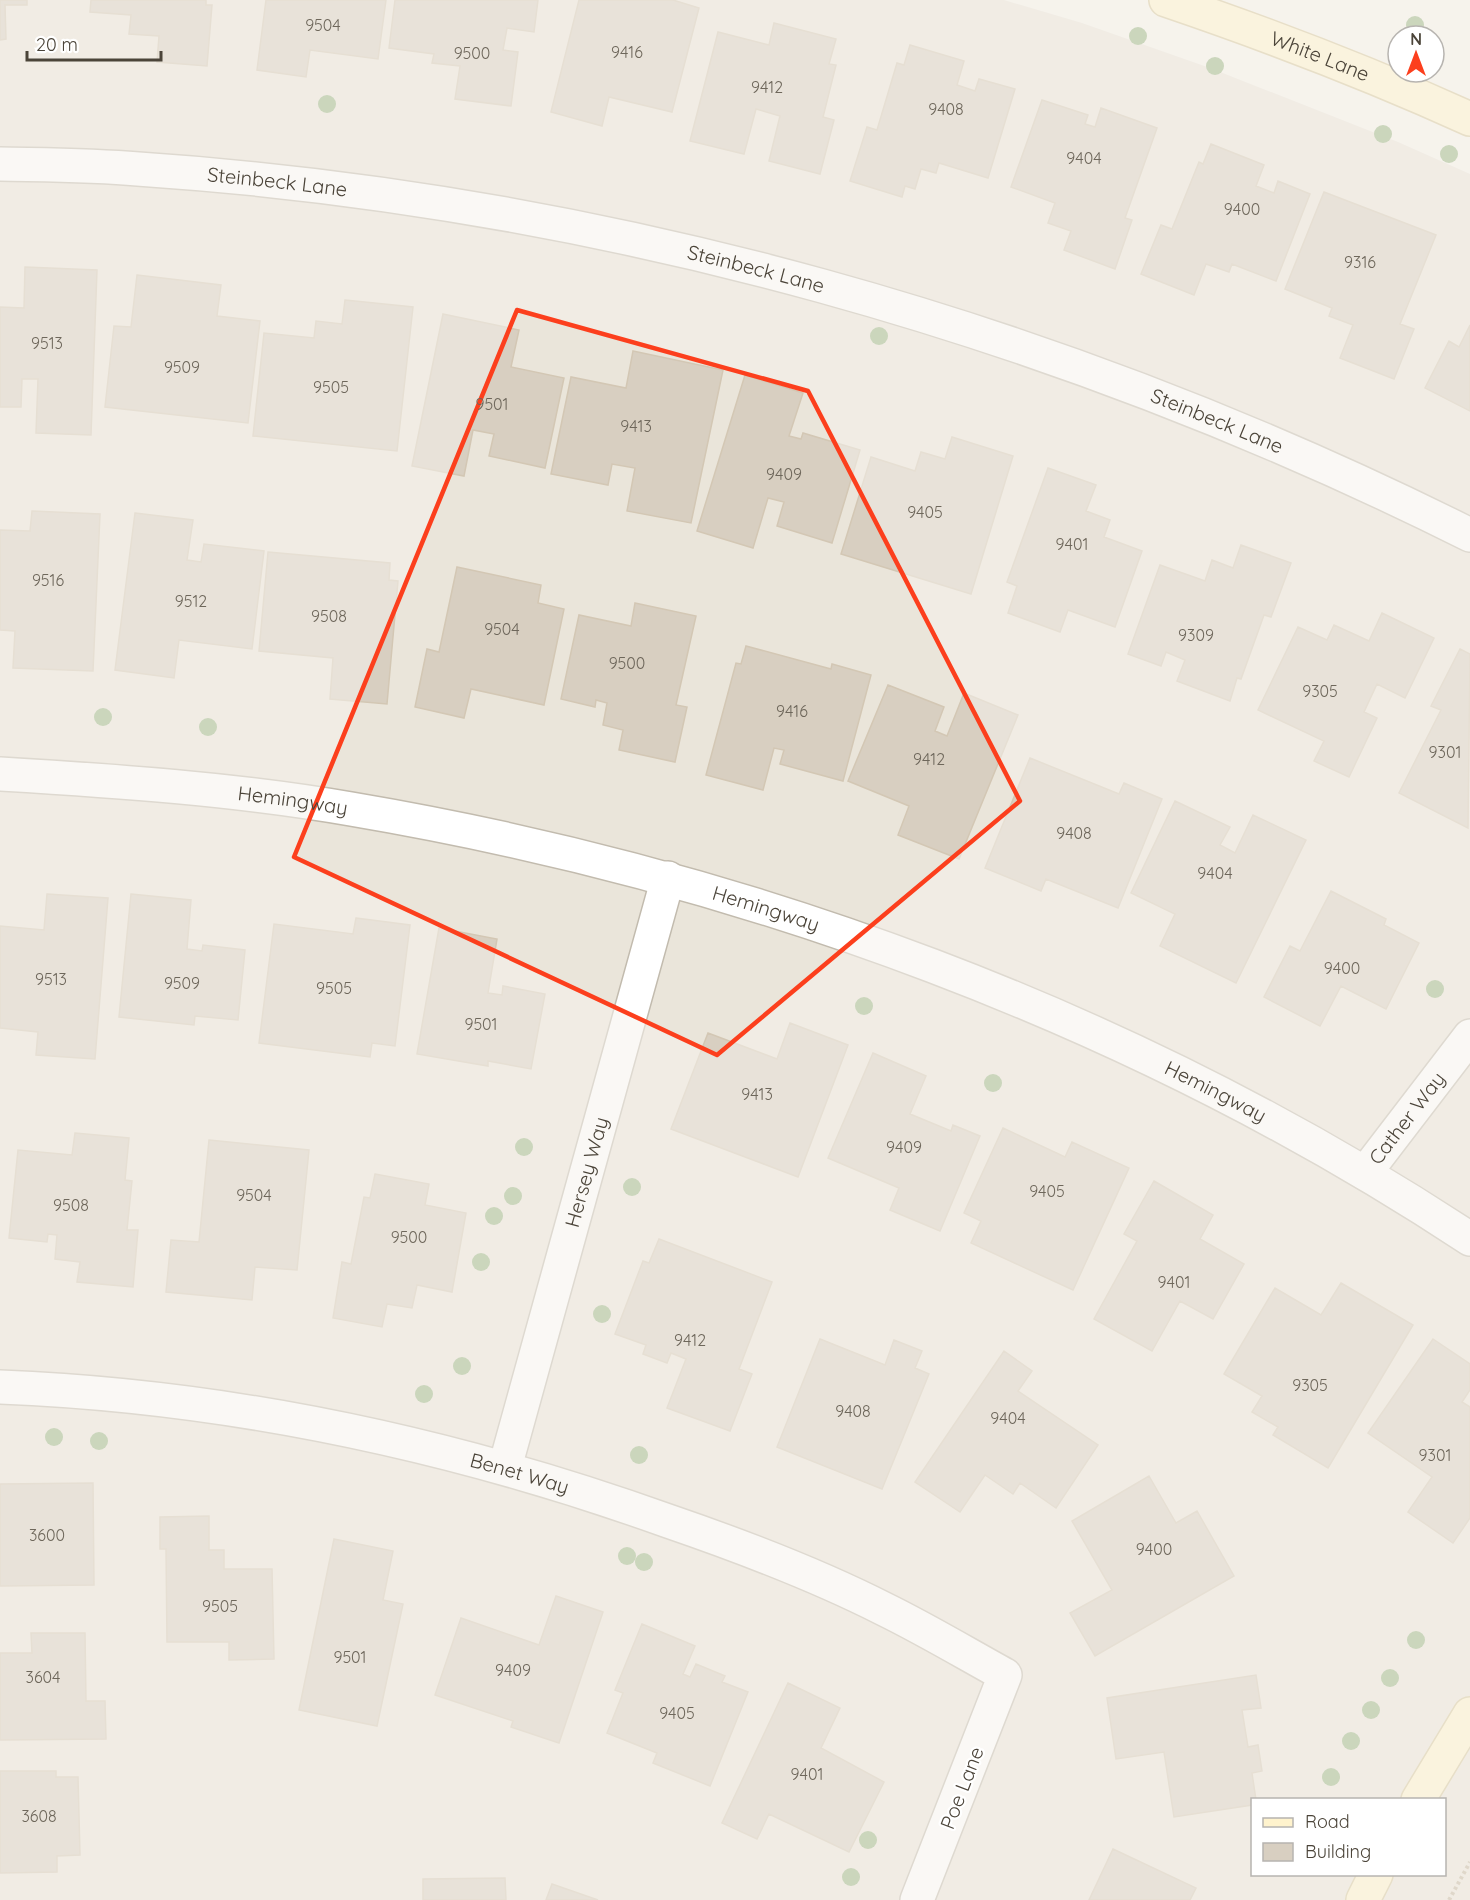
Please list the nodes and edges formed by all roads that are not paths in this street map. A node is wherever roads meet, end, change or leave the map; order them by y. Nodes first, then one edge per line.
1 (1166, 0) edge
2 (1470, 119) edge
3 (0, 164) edge
4 (1470, 535) edge
5 (0, 774) edge
6 (668, 878) junction
7 (1470, 1036) edge
8 (1365, 1173) junction
9 (1470, 1239) edge
10 (0, 1387) edge
11 (505, 1467) junction
12 (1005, 1675) joint
13 (1470, 1714) edge
14 (1419, 1798) edge
15 (1375, 1876) edge
16 (916, 1900) edge
17 (1363, 1900) edge

1 - 2 main road, White Lane
3 - 4 street, Steinbeck Lane
5 - 6 street, Hemingway
6 - 8 street, Hemingway
6 - 11 street, Hersey Way
7 - 8 street, Cather Way
8 - 9 street, Hemingway
10 - 11 street, Benet Way
11 - 12 street, Benet Way
12 - 16 street, Poe Lane
13 - 14 main road
15 - 17 main road

